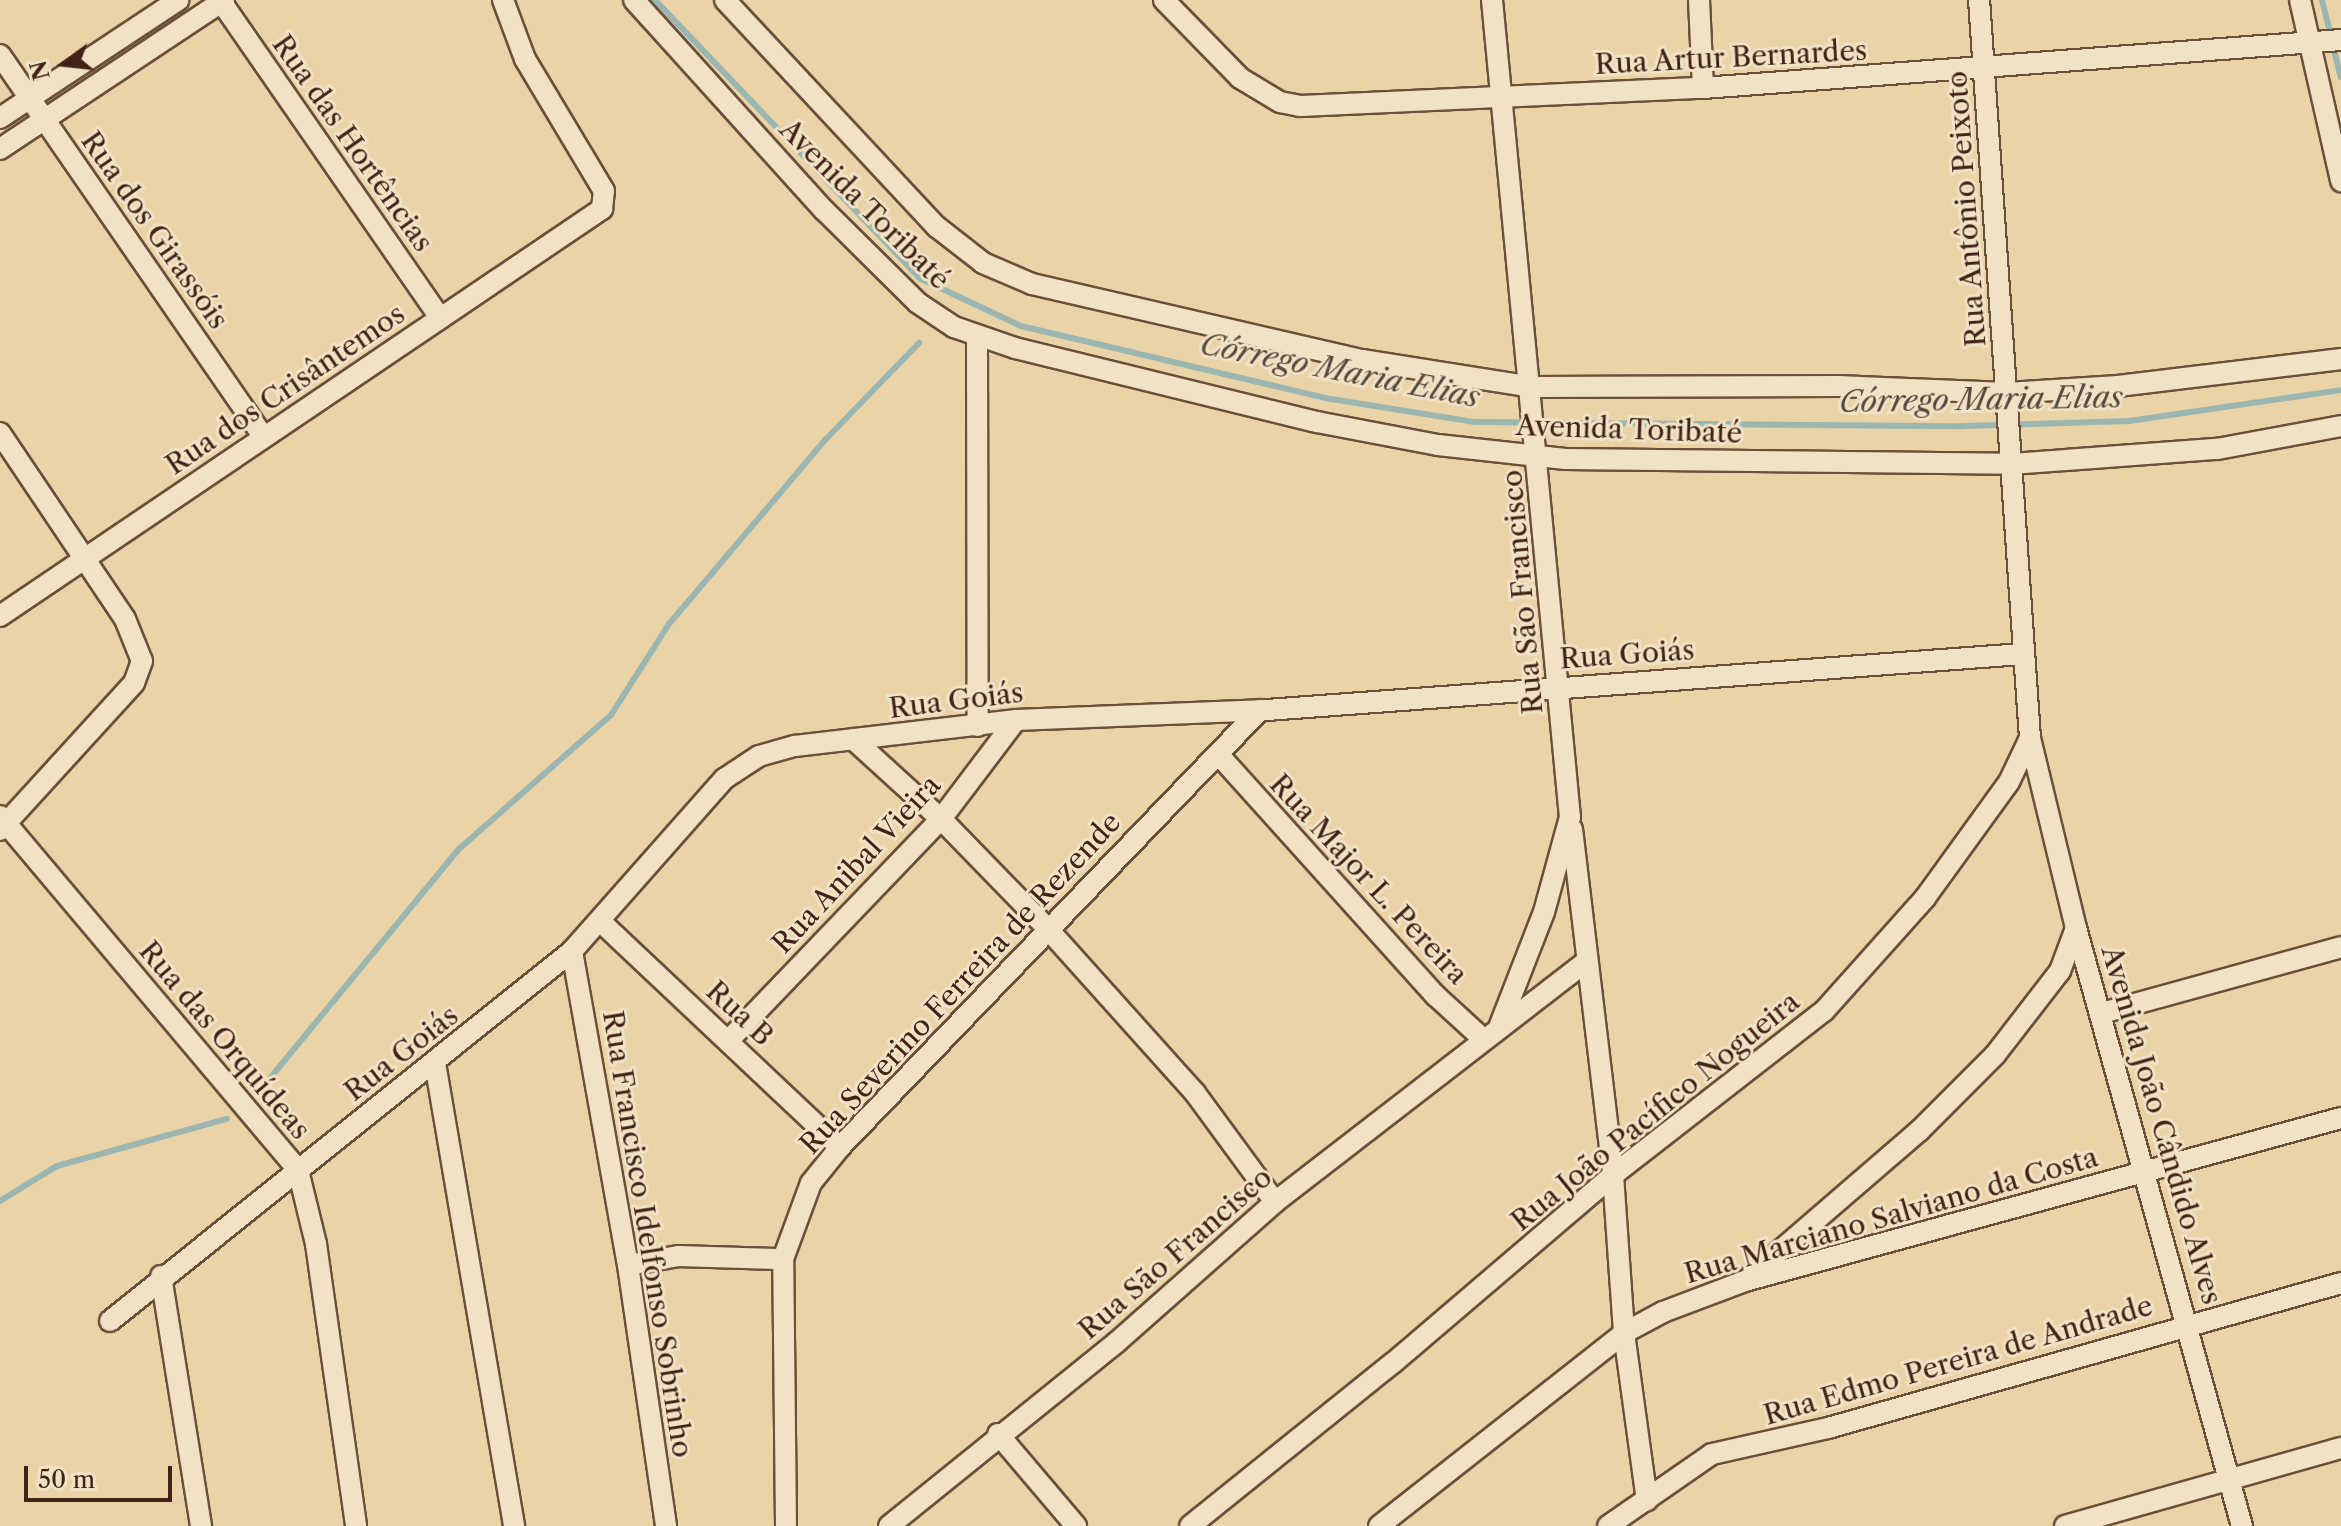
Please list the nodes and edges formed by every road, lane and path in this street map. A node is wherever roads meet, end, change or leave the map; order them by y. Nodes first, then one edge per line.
1 (178, 0) edge
2 (222, 0) edge
3 (503, 0) edge
4 (634, 0) edge
5 (725, 0) edge
6 (1164, 0) edge
7 (1492, 0) edge
8 (1699, 0) edge
9 (1979, 0) edge
10 (2300, 0) edge
11 (2341, 40) edge
12 (2314, 41) junction
13 (0, 55) edge
14 (1985, 69) junction
15 (1703, 88) junction
16 (1501, 98) junction
17 (30, 99) junction
18 (0, 118) edge
19 (44, 118) junction
20 (0, 149) edge
21 (2341, 181) edge
22 (440, 318) junction
23 (977, 337) junction
24 (2341, 359) edge
25 (1532, 395) junction
26 (2007, 399) junction
27 (2341, 426) edge
28 (0, 433) edge
29 (264, 437) junction
30 (1537, 450) junction
31 (2010, 458) junction
32 (86, 558) junction
33 (0, 616) edge
34 (2022, 654) junction
35 (1558, 687) junction
36 (1260, 710) junction
37 (1016, 720) junction
38 (978, 726) junction
39 (2030, 738) junction
40 (853, 739) junction
41 (1218, 754) junction
42 (1570, 817) junction
43 (941, 819) junction
44 (2, 823) edge
45 (601, 922) junction
46 (1047, 928) junction
47 (2076, 928) junction
48 (2341, 947) edge
49 (572, 951) junction
50 (1586, 962) junction
51 (2102, 1013) junction
52 (1500, 1025) junction
53 (1483, 1039) junction
54 (729, 1040) junction
55 (435, 1063) junction
56 (2341, 1118) edge
57 (840, 1147) junction
58 (298, 1170) junction
59 (2146, 1170) junction
60 (1613, 1175) junction
61 (1275, 1202) junction
62 (783, 1259) junction
63 (628, 1265) junction
64 (161, 1276) junction
65 (1745, 1281) junction
66 (2341, 1283) edge
67 (110, 1321) dead end
68 (2189, 1324) junction
69 (1624, 1333) junction
70 (998, 1434) junction
71 (2341, 1448) edge
72 (2230, 1482) junction
73 (1647, 1500) junction
74 (201, 1526) edge
75 (356, 1526) edge
76 (514, 1526) edge
77 (666, 1526) edge
78 (786, 1526) edge
79 (889, 1526) edge
80 (1076, 1526) edge
81 (1190, 1526) edge
82 (1379, 1526) edge
83 (1608, 1526) edge
84 (2065, 1526) edge
85 (2242, 1526) edge

1 - 17 street
2 - 19 street
2 - 22 street, Rua das Hortências
3 - 22 street, Rua dos Crisântemos
4 - 23 street, Avenida Toribaté
5 - 25 street, Avenida Toribaté
6 - 16 street, Rua Artur Bernardes
7 - 16 street, Rua São Francisco
8 - 15 street
9 - 14 street, Rua Antônio Peixoto
10 - 12 street
11 - 12 street, Rua Artur Bernardes
12 - 14 street, Rua Artur Bernardes
12 - 21 street
13 - 17 street, Rua dos Girassóis
14 - 15 street, Rua Artur Bernardes
14 - 26 street, Rua Antônio Peixoto
15 - 16 street, Rua Artur Bernardes
16 - 25 street, Rua São Francisco
17 - 18 street
17 - 19 street, Rua dos Girassóis
19 - 20 street
19 - 29 street, Rua dos Girassóis
22 - 29 street, Rua dos Crisântemos
23 - 30 street, Avenida Toribaté
23 - 38 street
24 - 26 street, Avenida Toribaté
25 - 26 street, Avenida Toribaté
25 - 30 street, Rua São Francisco
26 - 31 street, Rua Antônio Peixoto
27 - 31 street, Avenida Toribaté
28 - 32 street
29 - 32 street, Rua dos Crisântemos
30 - 31 street, Avenida Toribaté
30 - 35 street, Rua São Francisco
31 - 34 street, Rua Antônio Peixoto
32 - 33 street, Rua dos Crisântemos
32 - 44 street
34 - 35 street, Rua Goiás
34 - 39 street
35 - 36 street, Rua Goiás
35 - 42 street, Rua São Francisco
36 - 37 street, Rua Goiás
36 - 41 street, Rua Severino Ferreira de Rezende
37 - 38 street, Rua Goiás
37 - 43 street, Rua Anibal Vieira
38 - 40 street, Rua Goiás
39 - 47 street, Avenida João Cândido Alves
39 - 60 street, Rua João Pacífico Nogueira
40 - 43 street
40 - 45 street, Rua Goiás
41 - 46 street, Rua Severino Ferreira de Rezende
41 - 53 street, Rua Major L. Pereira
42 - 50 street
42 - 52 street, Rua São Francisco
43 - 46 street
43 - 54 street, Rua Anibal Vieira
44 - 58 street, Rua das Orquídeas
45 - 49 street, Rua Goiás
45 - 54 street, Rua B
46 - 57 street, Rua Severino Ferreira de Rezende
46 - 61 street
47 - 51 street, Avenida João Cândido Alves
47 - 65 street
48 - 51 street
49 - 55 street, Rua Goiás
49 - 63 street, Rua Francisco Idelfonso Sobrinho
50 - 52 street, Rua São Francisco
50 - 60 street
51 - 59 street, Avenida João Cândido Alves
52 - 53 street, Rua São Francisco
53 - 61 street, Rua São Francisco
54 - 57 street, Rua B
55 - 58 street, Rua Goiás
55 - 76 street
56 - 59 street, Rua Marciano Salviano da Costa
57 - 62 street, Rua Severino Ferreira de Rezende
58 - 64 street, Rua Goiás
58 - 75 street, Rua das Orquídeas
59 - 65 street, Rua Marciano Salviano da Costa
59 - 68 street, Avenida João Cândido Alves
60 - 69 street
60 - 81 street, Rua João Pacífico Nogueira
61 - 70 street, Rua São Francisco
62 - 63 street
62 - 78 street, Rua Severino Ferreira de Rezende
63 - 77 street, Rua Francisco Idelfonso Sobrinho
64 - 67 street, Rua Goiás
64 - 74 street
65 - 69 street, Rua Marciano Salviano da Costa
66 - 68 street, Rua Edmo Pereira de Andrade
68 - 72 street, Avenida João Cândido Alves
68 - 73 street, Rua Edmo Pereira de Andrade
69 - 73 street
69 - 82 street, Rua Marciano Salviano da Costa
70 - 79 street, Rua São Francisco
70 - 80 street
71 - 72 street
72 - 84 street
72 - 85 street, Avenida João Cândido Alves
73 - 83 street, Rua Edmo Pereira de Andrade

